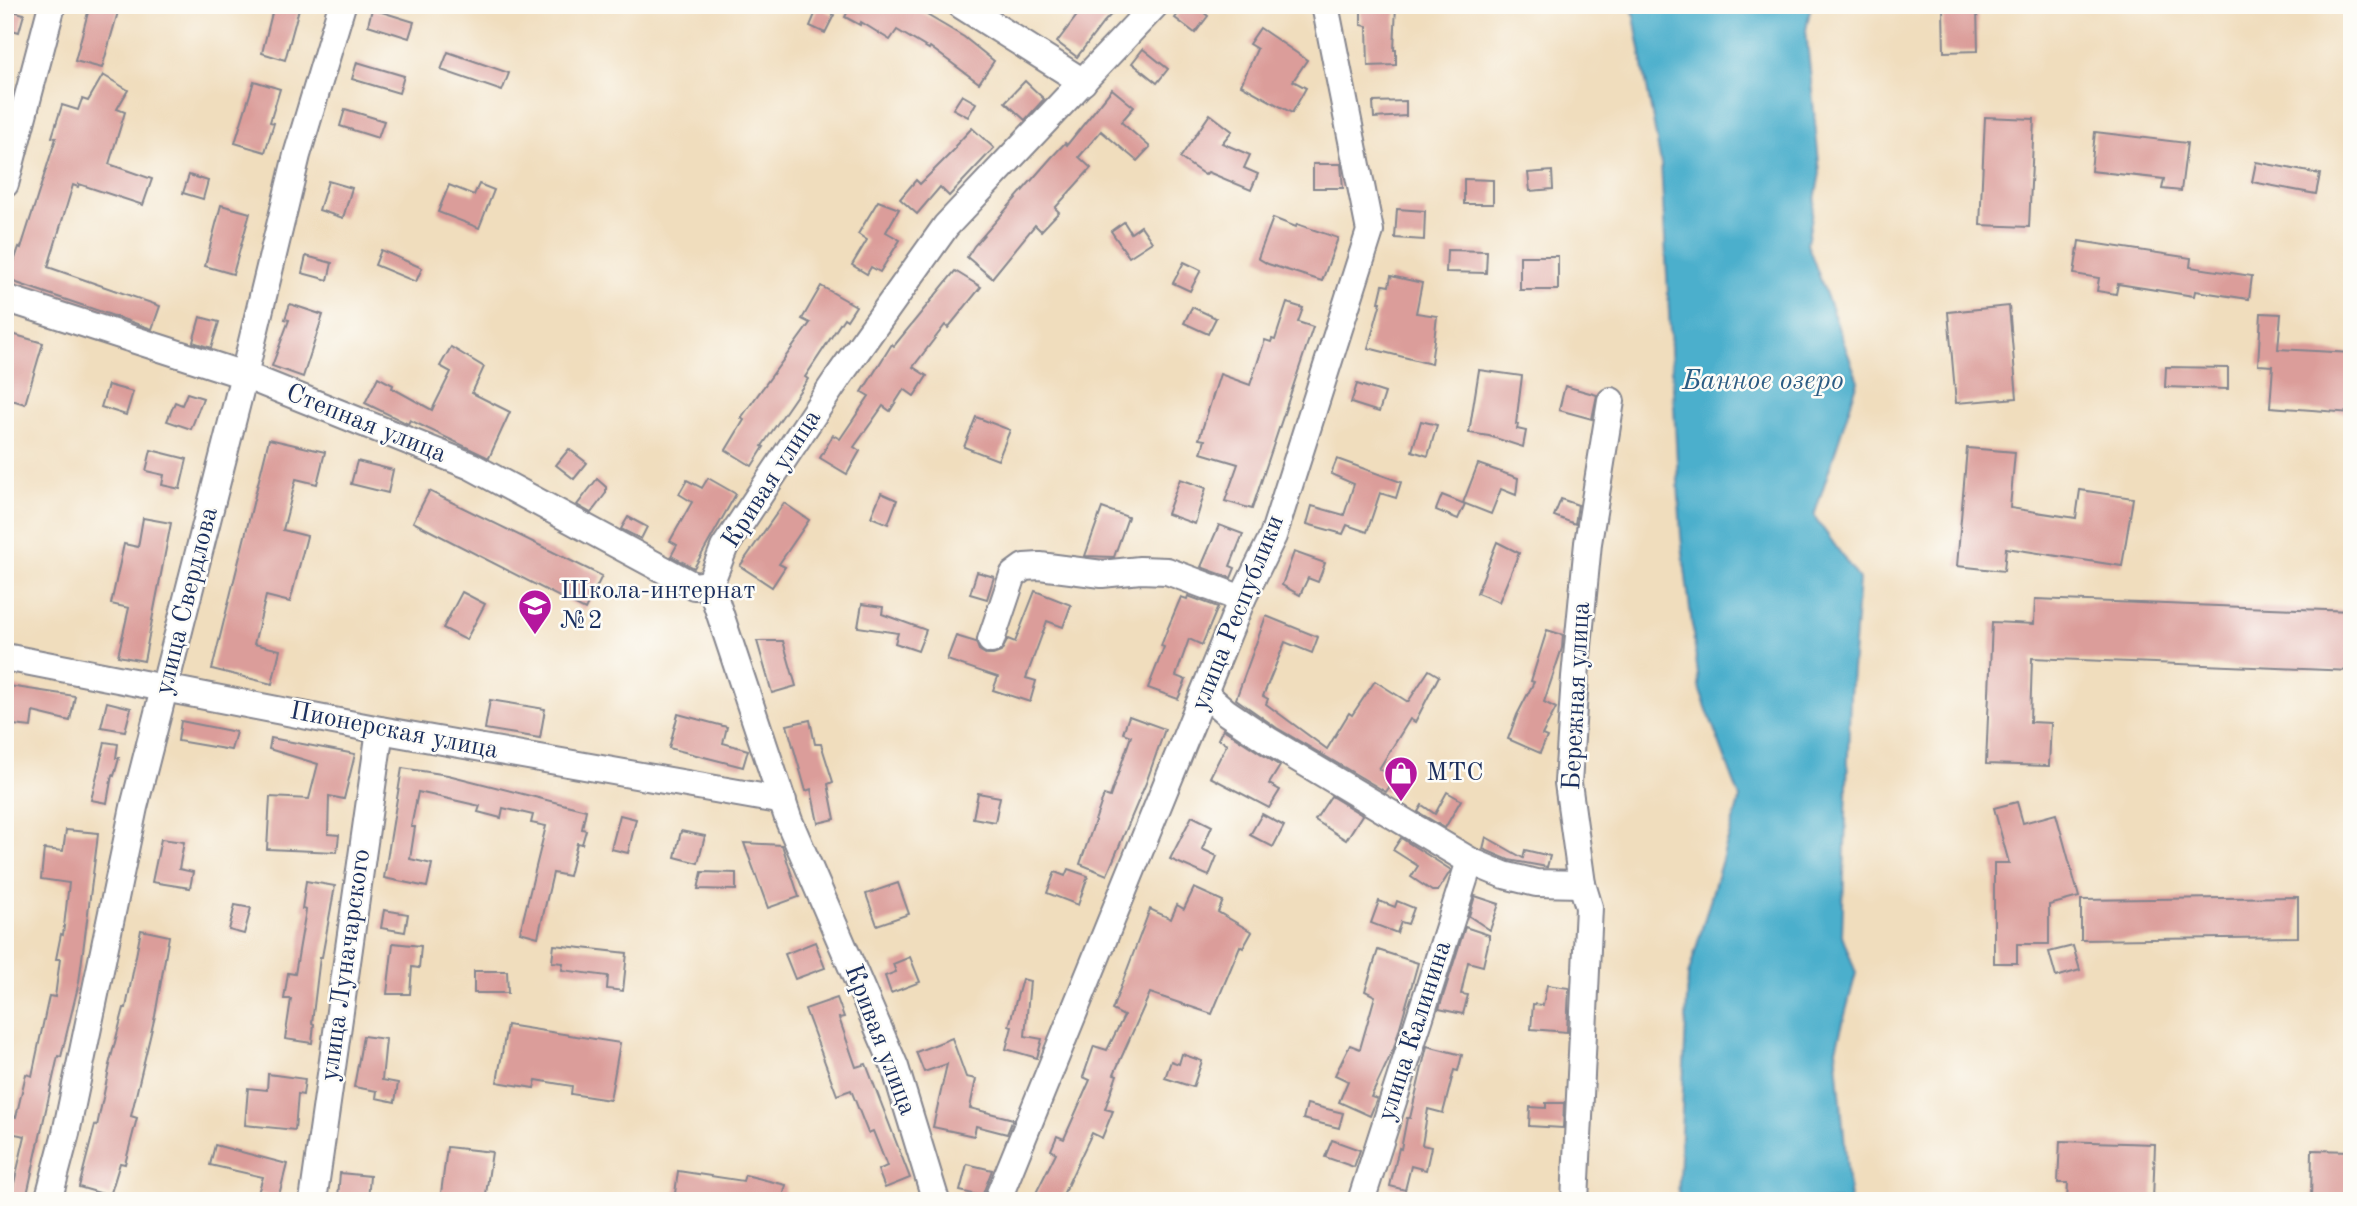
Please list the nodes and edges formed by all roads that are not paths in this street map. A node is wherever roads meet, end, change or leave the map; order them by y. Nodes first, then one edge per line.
1 (52, 5) edge
2 (342, 5) edge
3 (961, 5) edge
4 (1155, 5) edge
5 (1325, 5) edge
6 (1083, 82) junction
7 (5, 184) edge
8 (5, 298) edge
9 (244, 374) junction
10 (1611, 401) dead end
11 (710, 584) junction
12 (1242, 599) junction
13 (991, 640) dead end
14 (5, 657) edge
15 (165, 688) junction
16 (1205, 694) junction
17 (380, 730) junction
18 (783, 802) junction
19 (1470, 861) junction
20 (1582, 884) junction
21 (48, 1201) edge
22 (313, 1201) edge
23 (936, 1201) edge
24 (997, 1201) edge
25 (1361, 1201) edge
26 (1575, 1201) edge

1 - 7 street
2 - 9 street, улица Свердлова
3 - 6 street
4 - 6 street, Кривая улица
5 - 12 street, улица Республики
6 - 11 street, Кривая улица
8 - 9 street, Степная улица
9 - 11 street, Степная улица
9 - 15 street, улица Свердлова
10 - 20 street, Бережная улица
11 - 18 street, Кривая улица
12 - 13 street
12 - 16 street, улица Республики
14 - 15 street, Пионерская улица
15 - 17 street, Пионерская улица
15 - 21 street, улица Свердлова
16 - 19 street
16 - 24 street, улица Республики
17 - 18 street, Пионерская улица
17 - 22 street, улица Луначарского
18 - 23 street, Кривая улица
19 - 20 street
19 - 25 street, улица Калинина
20 - 26 street, Бережная улица

